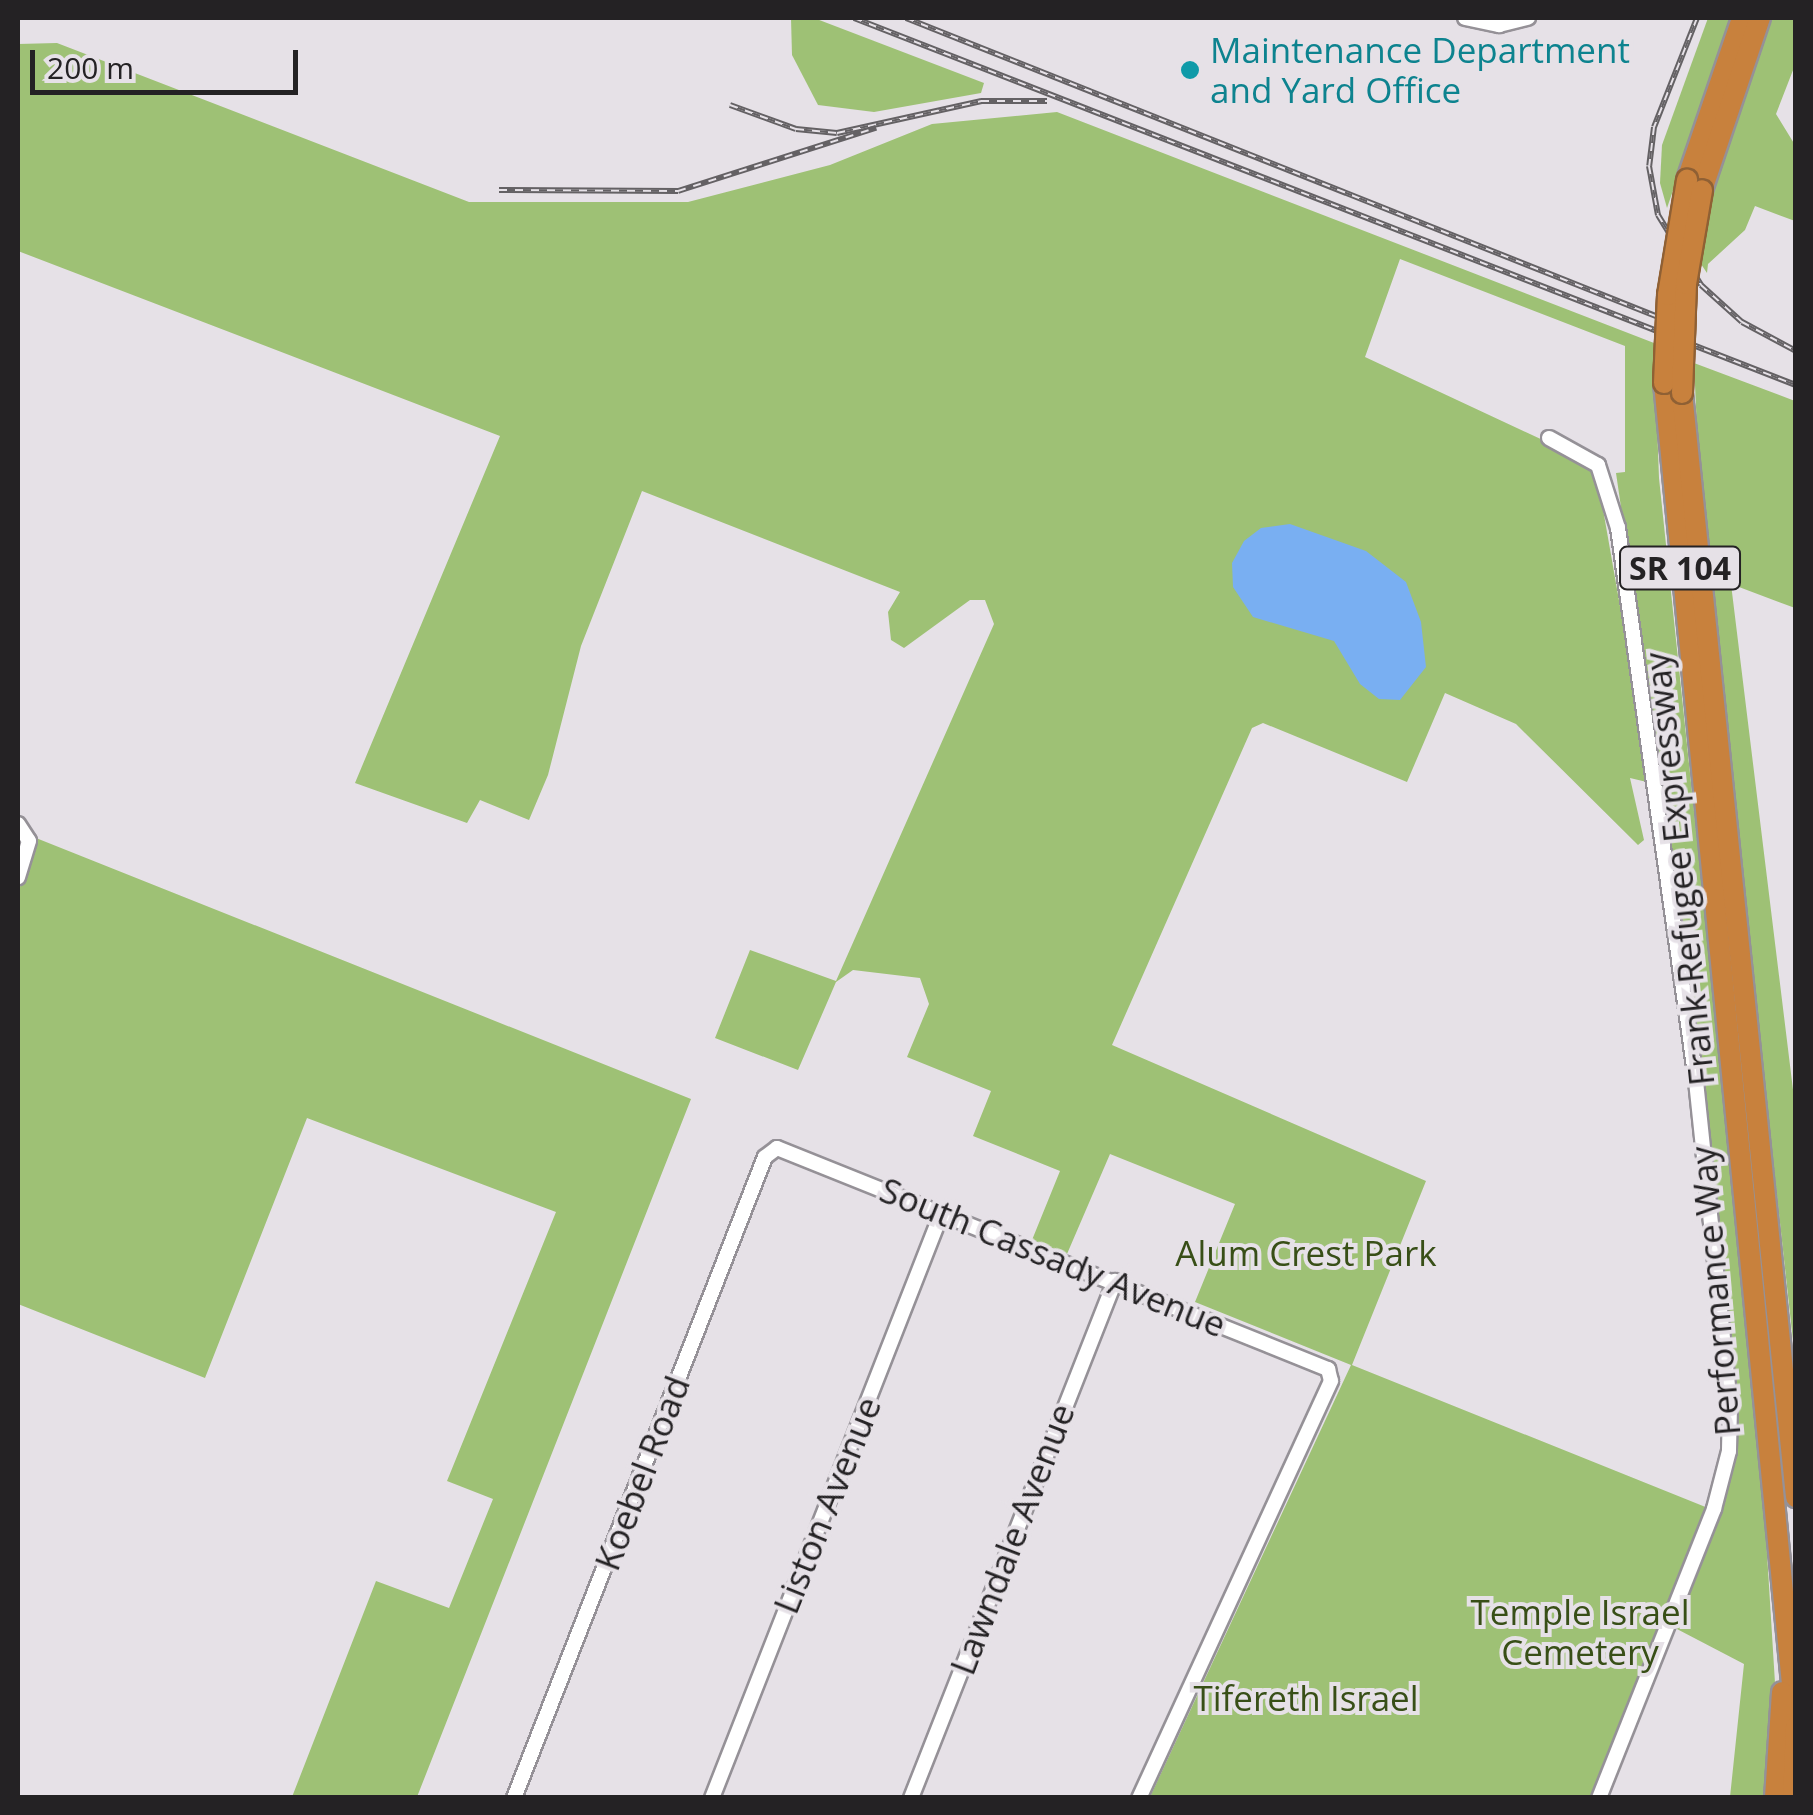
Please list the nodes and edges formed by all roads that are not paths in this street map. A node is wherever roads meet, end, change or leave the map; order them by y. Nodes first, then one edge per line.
1 (1465, 18) edge
2 (1528, 18) edge
3 (1742, 18) edge
4 (1760, 18) edge
5 (1694, 185) junction
6 (1673, 388) junction
7 (1549, 438) dead end
8 (18, 824) edge
9 (18, 877) edge
10 (771, 1149) joint
11 (942, 1212) junction
12 (1115, 1281) junction
13 (1786, 1410) junction
14 (1796, 1438) edge
15 (1796, 1497) edge
16 (1786, 1580) junction
17 (1796, 1725) edge
18 (514, 1798) edge
19 (712, 1798) edge
20 (911, 1798) edge
21 (1139, 1798) edge
22 (1599, 1798) edge
23 (1775, 1798) edge
24 (1793, 1798) edge

1 - 2 street
3 - 5 highway, Frank-Refugee Expressway / SR 104
4 - 5 highway, Frank-Refugee Expressway / SR 104
5 - 6 highway, Frank-Refugee Expressway / SR 104, bridge
6 - 13 highway, Frank-Refugee Expressway / SR 104
6 - 16 highway, Frank-Refugee Expressway / SR 104
7 - 22 street, Performance Way
8 - 9 street
10 - 11 street, South Cassady Avenue
10 - 18 street, Koebel Road
11 - 12 street, South Cassady Avenue
11 - 19 street, Liston Avenue
12 - 20 street, Lawndale Avenue
12 - 21 street, South Cassady Avenue
13 - 14 highway
13 - 15 highway, Frank-Refugee Expressway / SR 104
16 - 17 highway, Frank-Refugee Expressway / SR 104
16 - 23 highway
17 - 24 highway, Frank-Refugee Expressway / SR 104

